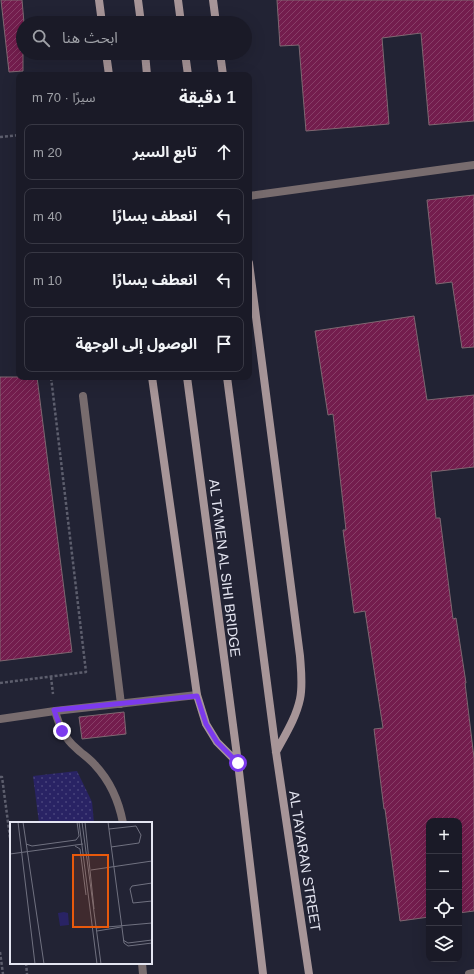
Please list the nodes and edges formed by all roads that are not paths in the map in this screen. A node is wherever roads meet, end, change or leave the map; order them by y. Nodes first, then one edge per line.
1 (99, 0) edge
2 (138, 0) edge
3 (178, 0) edge
4 (213, 0) edge
5 (101, 16) edge
6 (140, 16) edge
7 (180, 16) edge
8 (215, 16) edge
9 (107, 60) edge
10 (145, 60) edge
11 (186, 60) edge
12 (221, 60) edge
13 (109, 72) edge
14 (147, 72) edge
15 (188, 72) edge
16 (223, 72) edge
17 (474, 165) edge
18 (252, 196) edge
19 (252, 286) edge
20 (152, 380) edge
21 (187, 380) edge
22 (227, 380) edge
23 (83, 396) dead end
24 (197, 696) junction
25 (121, 704) junction
26 (54, 710) junction
27 (0, 718) edge
28 (276, 752) junction
29 (238, 763) junction
30 (123, 822) edge
31 (142, 964) edge
32 (474, 973) edge
33 (143, 974) edge
34 (263, 974) edge
35 (309, 974) edge
36 (469, 974) edge

1 - 5 main road
2 - 6 main road
3 - 7 main road
4 - 8 main road
9 - 13 main road
10 - 14 main road
11 - 15 main road
12 - 16 main road
17 - 18 street
19 - 28 main road
20 - 24 main road
21 - 29 main road, AL TA'MEN AL SIHI BRIDGE
22 - 28 main road, AL TA'MEN AL SIHI BRIDGE
23 - 25 street
24 - 25 street
24 - 29 main road
25 - 26 street
26 - 27 street
26 - 30 street
28 - 35 main road, AL TAYARAN STREET
29 - 34 main road
31 - 33 street
32 - 36 street

